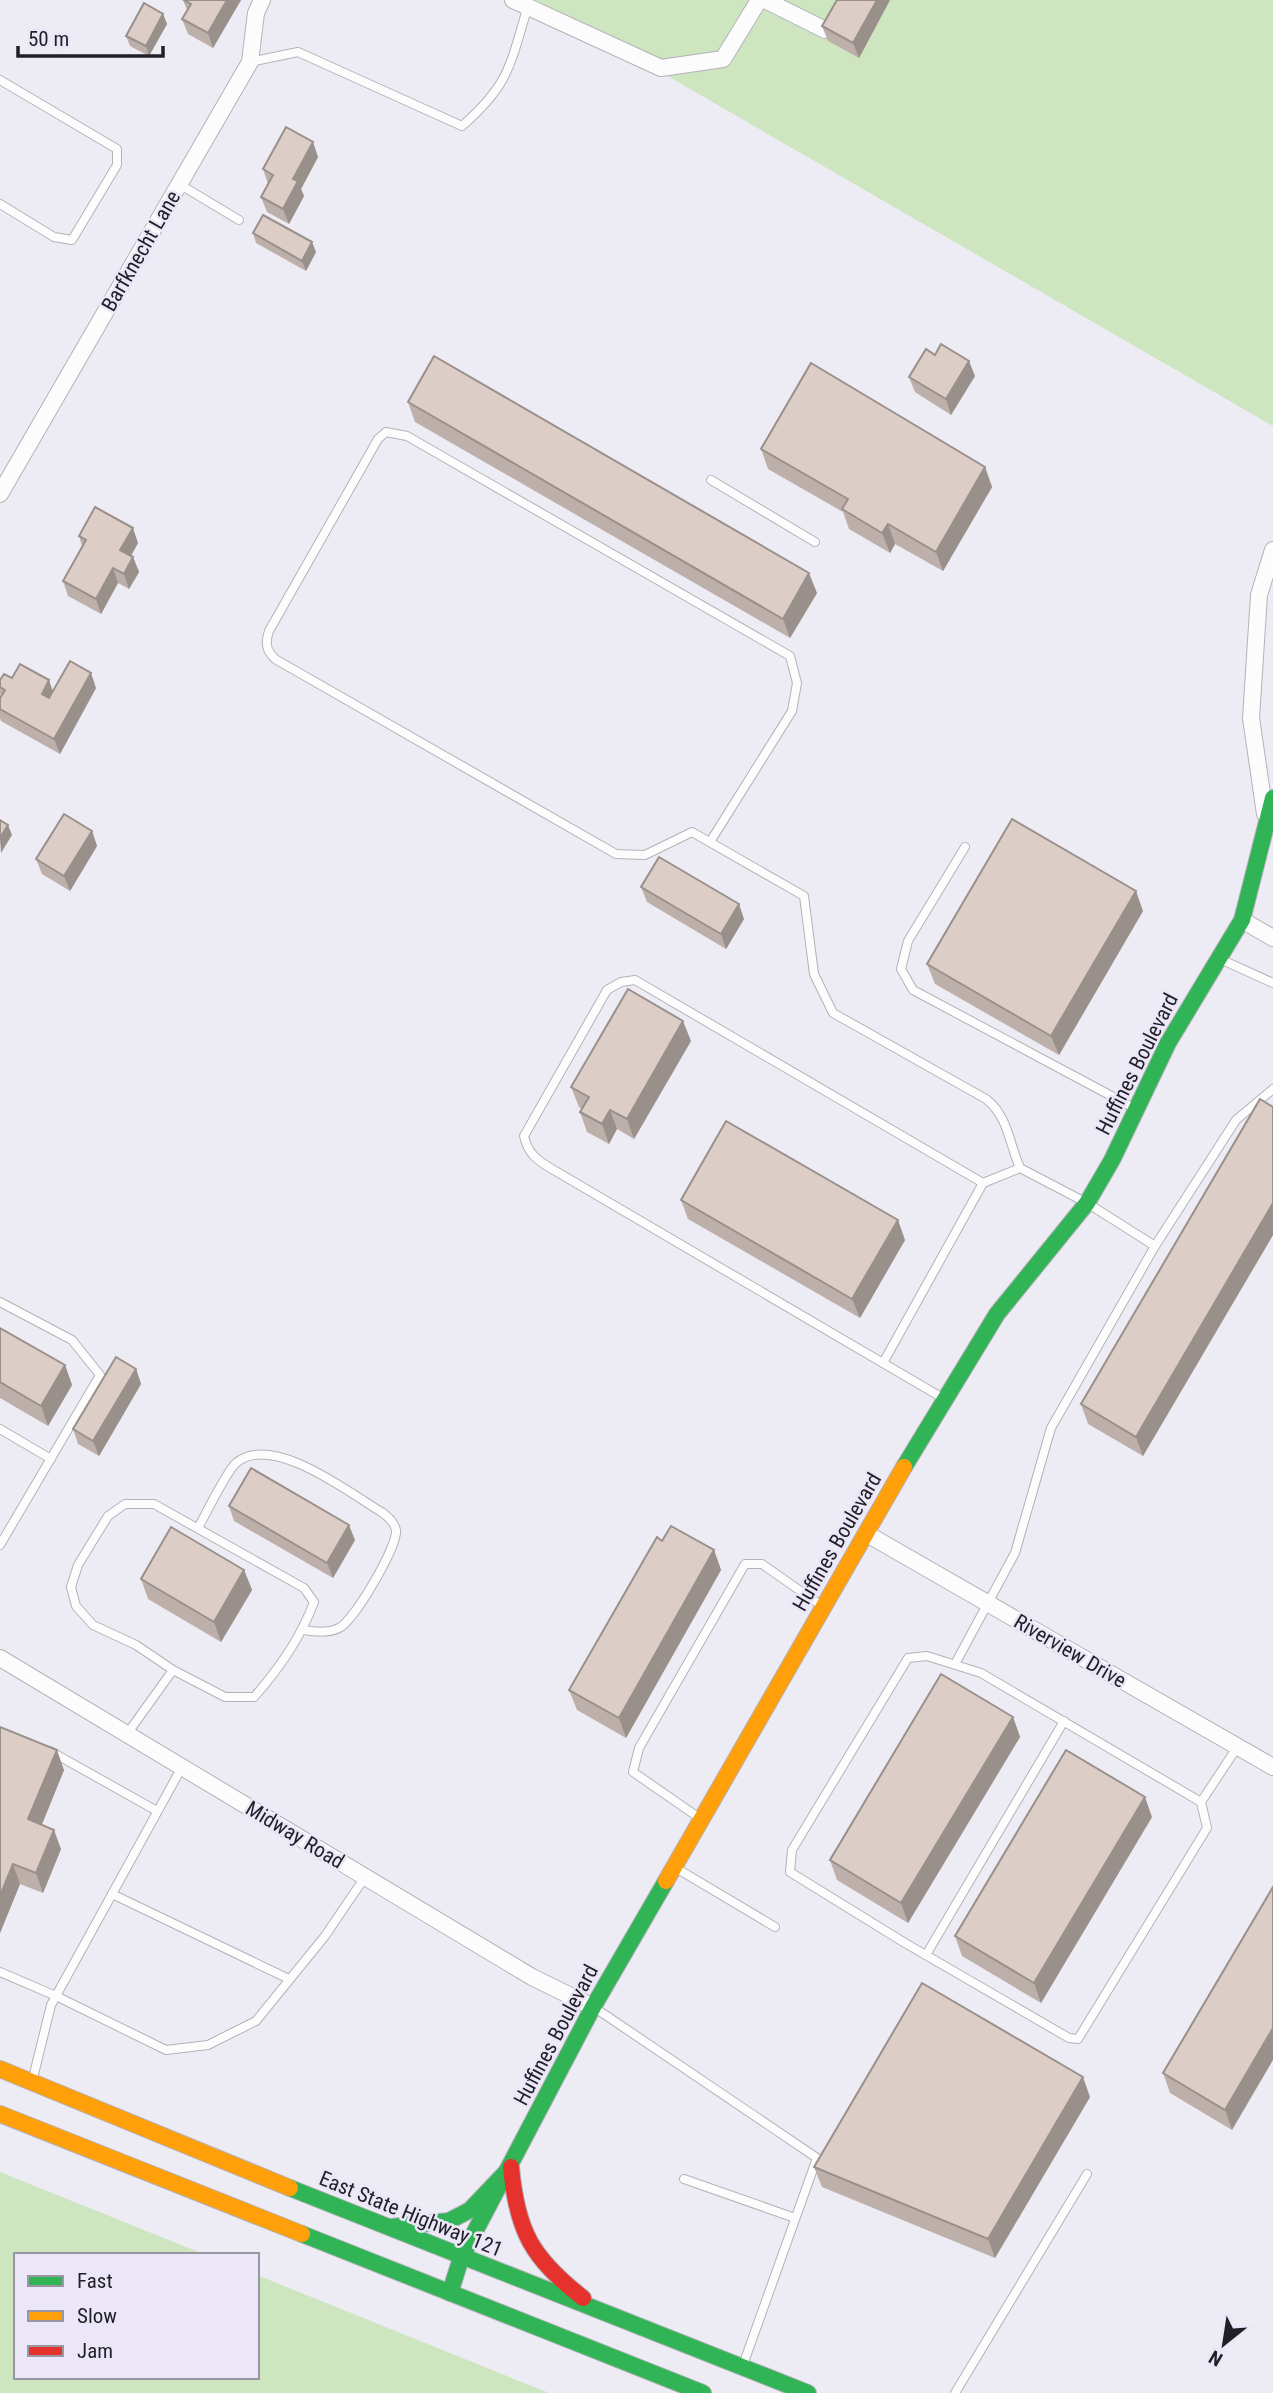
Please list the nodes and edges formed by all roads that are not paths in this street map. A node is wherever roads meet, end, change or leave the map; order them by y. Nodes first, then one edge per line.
1 (262, 0) edge
2 (759, 0) edge
3 (765, 0) edge
4 (520, 3) edge
5 (825, 30) edge
6 (250, 62) junction
7 (0, 80) edge
8 (179, 184) junction
9 (0, 204) edge
10 (239, 220) dead end
11 (711, 480) dead end
12 (0, 494) edge
13 (815, 542) dead end
14 (1273, 550) edge
15 (1273, 798) edge
16 (1267, 822) junction
17 (710, 842) junction
18 (965, 847) dead end
19 (1242, 920) junction
20 (1273, 938) edge
21 (1217, 957) junction
22 (1273, 983) edge
23 (1273, 1089) edge
24 (1134, 1108) junction
25 (1020, 1168) junction
26 (983, 1183) junction
27 (1087, 1203) junction
28 (1154, 1246) junction
29 (0, 1302) edge
30 (883, 1363) junction
31 (943, 1398) junction
32 (0, 1429) edge
33 (51, 1459) junction
34 (198, 1528) junction
35 (867, 1534) junction
36 (0, 1545) edge
37 (988, 1604) junction
38 (824, 1608) junction
39 (302, 1630) junction
40 (0, 1658) edge
41 (955, 1664) junction
42 (173, 1670) junction
43 (1064, 1721) junction
44 (127, 1734) junction
45 (37, 1744) edge
46 (1238, 1746) junction
47 (1273, 1766) edge
48 (182, 1767) junction
49 (1201, 1802) junction
50 (157, 1811) junction
51 (701, 1820) junction
52 (674, 1867) junction
53 (365, 1877) junction
54 (112, 1894) junction
55 (775, 1927) dead end
56 (926, 1955) junction
57 (0, 1972) edge
58 (289, 1979) junction
59 (56, 1996) junction
60 (593, 2007) junction
61 (0, 2068) edge
62 (32, 2081) junction
63 (0, 2114) edge
64 (511, 2167) junction
65 (1087, 2174) dead end
66 (684, 2179) dead end
67 (795, 2218) junction
68 (387, 2227) junction
69 (461, 2258) junction
70 (450, 2293) junction
71 (604, 2314) junction
72 (742, 2368) junction
73 (703, 2393) edge
74 (808, 2393) edge
75 (955, 2393) edge

1 - 6 street, Barfknecht Lane
2 - 4 street
3 - 5 street
4 - 6 lane
6 - 8 street, Barfknecht Lane
7 - 9 lane
8 - 10 lane
8 - 12 street, Barfknecht Lane
11 - 13 lane
14 - 16 street, Huffines Boulevard
15 - 16 main road, Huffines Boulevard
16 - 19 main road, Huffines Boulevard
17 - 17 lane
17 - 25 lane
18 - 24 lane
19 - 20 street
19 - 21 main road, Huffines Boulevard
21 - 22 lane
21 - 24 main road, Huffines Boulevard
23 - 28 lane
24 - 27 main road, Huffines Boulevard
25 - 26 lane
25 - 27 lane
26 - 30 lane
26 - 30 lane
27 - 28 lane
27 - 31 main road, Huffines Boulevard
28 - 37 lane
29 - 33 lane
30 - 31 lane
31 - 35 main road, Huffines Boulevard
32 - 33 lane
33 - 36 lane
34 - 39 lane
34 - 39 lane
34 - 42 lane
35 - 37 street, Riverview Drive
35 - 38 main road, Huffines Boulevard
37 - 41 lane
37 - 46 street, Riverview Drive
38 - 51 main road, Huffines Boulevard
38 - 51 lane
39 - 42 lane
40 - 44 street, Midway Road
41 - 43 lane
41 - 56 lane
42 - 44 lane
43 - 49 lane
43 - 56 lane
44 - 48 street, Midway Road
45 - 50 lane
46 - 47 street, Riverview Drive
46 - 49 lane
48 - 50 lane
48 - 53 street, Midway Road
49 - 56 lane
50 - 54 lane
51 - 52 main road, Huffines Boulevard
52 - 55 lane
52 - 60 main road, Huffines Boulevard
53 - 58 lane
53 - 60 street, Midway Road
54 - 58 lane
54 - 59 lane
57 - 59 lane
58 - 59 lane
59 - 62 lane
60 - 64 main road, Huffines Boulevard
60 - 67 lane
61 - 62 main road, East State Highway 121
62 - 68 main road, East State Highway 121
63 - 70 main road
64 - 68 main road
64 - 69 main road, Huffines Boulevard
64 - 71 main road
65 - 75 lane
66 - 67 lane
67 - 72 lane
68 - 69 main road, East State Highway 121
69 - 70 main road, Huffines Boulevard
69 - 71 main road, East State Highway 121
70 - 73 main road
71 - 72 main road, East State Highway 121
72 - 74 main road, East State Highway 121

